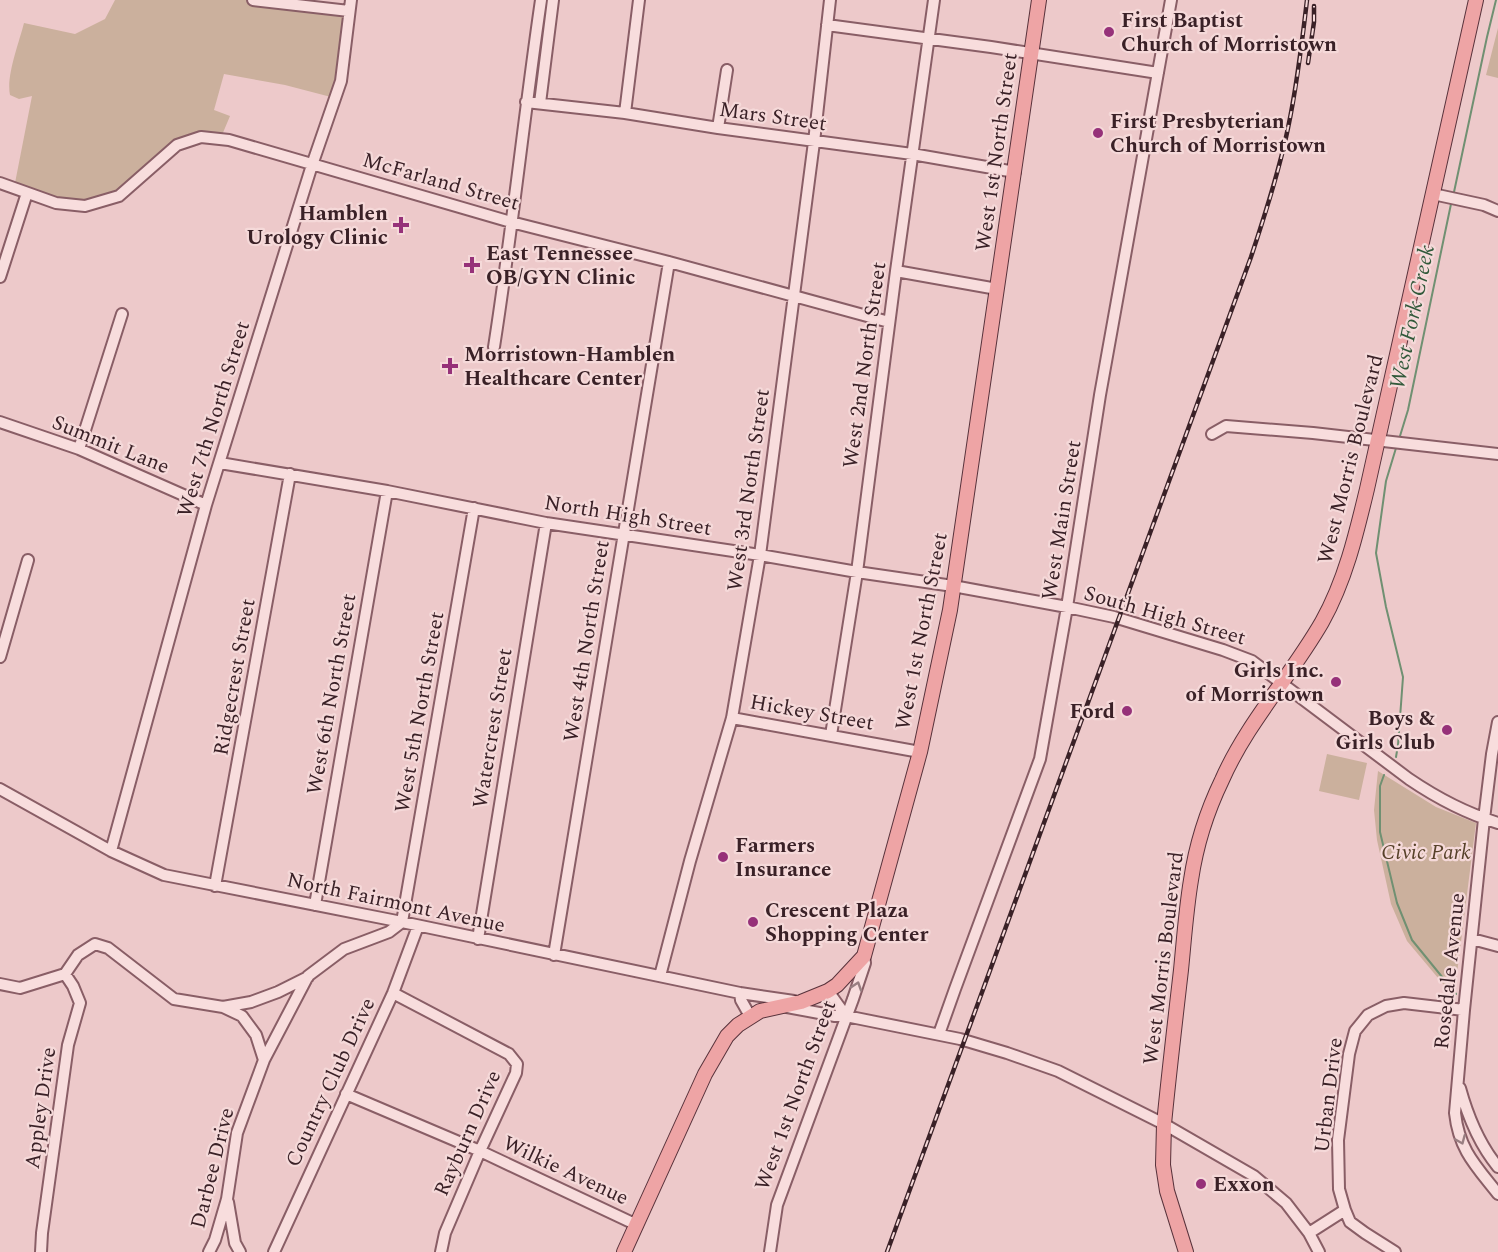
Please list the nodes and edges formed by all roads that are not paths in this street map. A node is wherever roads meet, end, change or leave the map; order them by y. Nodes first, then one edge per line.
1 (253, 0) edge
2 (541, 0) edge
3 (553, 0) edge
4 (639, 0) edge
5 (830, 0) edge
6 (934, 0) edge
7 (1039, 0) edge
8 (1171, 0) edge
9 (1476, 0) edge
10 (282, 2) edge
11 (350, 6) edge
12 (827, 25) junction
13 (928, 38) junction
14 (1032, 54) junction
15 (727, 70) dead end
16 (1158, 73) junction
17 (526, 102) junction
18 (540, 103) junction
19 (625, 113) junction
20 (718, 128) junction
21 (814, 142) junction
22 (912, 154) junction
23 (312, 165) junction
24 (1015, 172) junction
25 (0, 183) edge
26 (27, 193) junction
27 (1433, 194) junction
28 (1498, 211) edge
29 (511, 222) junction
30 (669, 262) junction
31 (896, 271) junction
32 (0, 277) edge
33 (997, 289) junction
34 (794, 297) junction
35 (122, 314) dead end
36 (890, 322) junction
37 (494, 347) dead end
38 (0, 422) edge
39 (1212, 434) dead end
40 (1377, 441) junction
41 (79, 449) junction
42 (1498, 454) edge
43 (220, 463) junction
44 (290, 474) junction
45 (387, 491) junction
46 (206, 505) junction
47 (474, 508) junction
48 (546, 523) junction
49 (623, 534) junction
50 (760, 555) junction
51 (28, 560) dead end
52 (856, 572) junction
53 (953, 586) junction
54 (1067, 607) junction
55 (0, 657) edge
56 (1282, 683) junction
57 (732, 718) junction
58 (1498, 722) edge
59 (831, 735) junction
60 (920, 752) junction
61 (0, 789) edge
62 (1484, 819) junction
63 (1498, 823) edge
64 (111, 851) junction
65 (215, 886) junction
66 (315, 905) junction
67 (402, 922) junction
68 (418, 926) junction
69 (478, 939) junction
70 (1472, 939) junction
71 (1498, 946) edge
72 (554, 955) junction
73 (864, 956) junction
74 (65, 974) junction
75 (308, 976) junction
76 (660, 976) junction
77 (0, 984) edge
78 (828, 991) junction
79 (393, 993) junction
80 (740, 993) junction
81 (801, 1002) junction
82 (781, 1006) junction
83 (224, 1007) junction
84 (1464, 1010) junction
85 (750, 1016) junction
86 (846, 1016) junction
87 (939, 1034) junction
88 (264, 1060) junction
89 (1458, 1082) junction
90 (346, 1094) junction
91 (1164, 1124) junction
92 (480, 1151) junction
93 (1498, 1167) edge
94 (1498, 1194) edge
95 (227, 1199) junction
96 (1345, 1210) junction
97 (637, 1225) junction
98 (1309, 1233) junction
99 (41, 1252) edge
100 (209, 1252) edge
101 (240, 1252) edge
102 (274, 1252) edge
103 (441, 1252) edge
104 (624, 1252) edge
105 (770, 1252) edge
106 (1186, 1252) edge
107 (1319, 1252) edge
108 (1395, 1252) edge

1 - 10 street
2 - 17 street
3 - 18 street
4 - 19 street
5 - 12 street, West 3rd North Street
6 - 13 street, West 2nd North Street
7 - 14 main road, West 1st North Street
8 - 16 street, West Main Street
9 - 27 main road, West Morris Boulevard
10 - 11 street
11 - 23 street, West 7th North Street
12 - 13 street
12 - 21 street, West 3rd North Street
13 - 14 street
13 - 22 street, West 2nd North Street
14 - 16 street
14 - 24 main road, West 1st North Street
15 - 20 street
16 - 54 street, West Main Street
17 - 18 street, Mars Street
17 - 29 street
18 - 19 street, Mars Street
19 - 20 street, Mars Street
20 - 21 street, Mars Street
21 - 22 street, Mars Street
21 - 34 street, West 3rd North Street
22 - 24 street, Mars Street
22 - 31 street, West 2nd North Street
23 - 26 street, McFarland Street
23 - 29 street, McFarland Street
23 - 43 street, West 7th North Street
24 - 33 main road, West 1st North Street
25 - 26 street, McFarland Street
26 - 32 street
27 - 28 street
27 - 40 main road, West Morris Boulevard
29 - 30 street, McFarland Street
29 - 37 street
30 - 34 street, McFarland Street
30 - 49 street, West 4th North Street
31 - 33 street
31 - 36 street, West 2nd North Street
33 - 53 main road, West 1st North Street
34 - 36 street, McFarland Street
34 - 50 street, West 3rd North Street
35 - 41 street
36 - 52 street, West 2nd North Street
38 - 41 street, Summit Lane
39 - 40 street
40 - 42 street
40 - 56 main road, West Morris Boulevard
41 - 46 street, Summit Lane
43 - 44 street, North High Street
43 - 46 street, West 7th North Street
44 - 45 street, North High Street
44 - 65 street, Ridgecrest Street
45 - 47 street, North High Street
45 - 66 street, West 6th North Street
46 - 64 street, West 7th North Street
47 - 48 street, North High Street
47 - 67 street, West 5th North Street
48 - 49 street, North High Street
48 - 69 street, Watercrest Street
49 - 50 street, North High Street
49 - 72 street, West 4th North Street
50 - 52 street, North High Street
50 - 57 street, West 3rd North Street
51 - 55 street
52 - 53 street, North High Street
52 - 59 street, West 2nd North Street
53 - 54 street, North High Street
53 - 60 main road, West 1st North Street
54 - 56 street, South High Street
54 - 87 street, West Main Street
56 - 62 street, South High Street
56 - 91 main road, West Morris Boulevard
57 - 59 street, Hickey Street
57 - 76 street, West 3rd North Street
58 - 62 street, Rosedale Avenue
59 - 60 street, Hickey Street
60 - 73 main road, West 1st North Street
61 - 64 street, North Fairmont Avenue
62 - 63 street, South High Street
62 - 70 street, Rosedale Avenue
64 - 65 street, North Fairmont Avenue
65 - 66 street, North Fairmont Avenue
66 - 67 street, North Fairmont Avenue
67 - 68 street, North Fairmont Avenue
67 - 75 street, Darbee Drive
68 - 69 street, North Fairmont Avenue
68 - 79 street, Country Club Drive
69 - 72 street, North Fairmont Avenue
70 - 71 street
70 - 84 street, Rosedale Avenue
72 - 76 street, North Fairmont Avenue
73 - 78 main road
86 -> 73 street, West 1st North Street
74 - 77 street
74 - 83 street, Darbee Drive
74 - 99 street, Appley Drive
75 - 83 street, Darbee Drive
75 - 88 street, Darbee Drive
76 - 80 street, North Fairmont Avenue
78 - 81 main road
78 - 86 street
79 - 90 street, Country Club Drive
79 - 92 street, Rayburn Drive
80 - 81 street, North Fairmont Avenue
80 - 85 street
81 - 82 main road
82 - 85 main road
82 - 86 street
83 - 88 street, Darbee Drive
84 - 89 street, Rosedale Avenue
84 - 96 street, Urban Drive
85 - 97 main road
86 - 87 street
86 - 105 street, West 1st North Street
87 - 91 street
88 - 95 street, Darbee Drive
89 - 93 street
89 -> 94 street, Rosedale Avenue
90 - 92 street, Wilkie Avenue
90 - 102 street, Country Club Drive
91 - 98 street
91 - 106 main road, West Morris Boulevard
92 - 97 street, Wilkie Avenue
92 - 103 street, Rayburn Drive
95 - 100 street, Darbee Drive
95 - 101 street
96 - 98 street
96 - 108 street
97 - 104 main road
98 - 107 street

